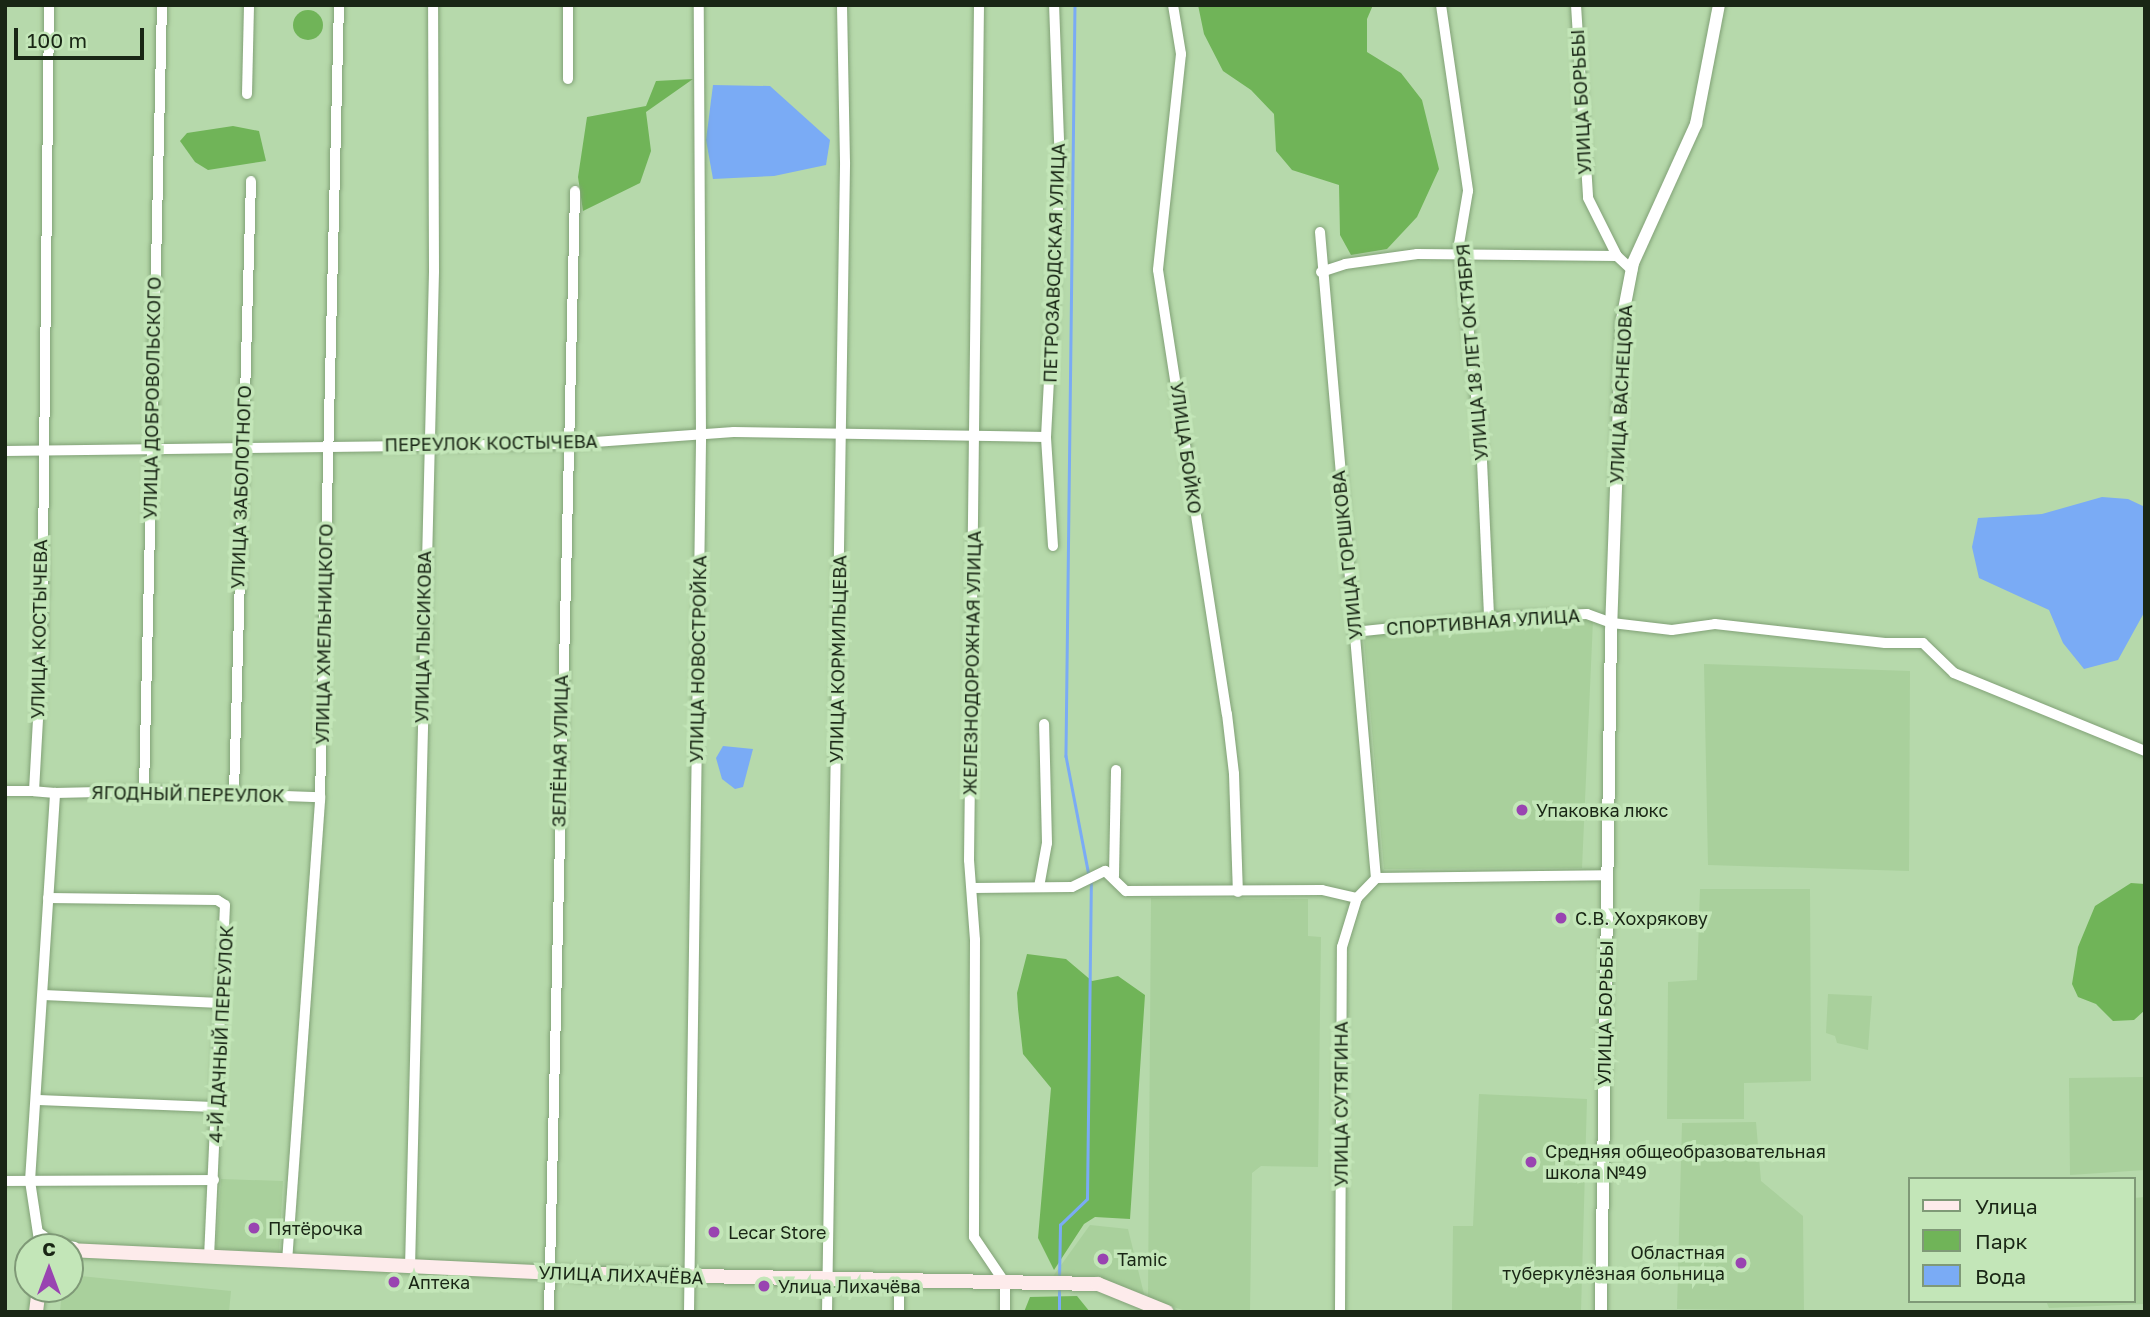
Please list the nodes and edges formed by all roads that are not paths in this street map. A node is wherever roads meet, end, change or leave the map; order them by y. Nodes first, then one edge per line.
1 (49, 5) edge
2 (162, 5) edge
3 (250, 5) edge
4 (340, 5) edge
5 (433, 5) edge
6 (568, 5) edge
7 (699, 5) edge
8 (842, 5) edge
9 (979, 5) edge
10 (1054, 5) edge
11 (1173, 5) edge
12 (1441, 5) edge
13 (1576, 5) edge
14 (1719, 5) edge
15 (568, 79) dead end
16 (247, 94) dead end
17 (251, 181) dead end
18 (575, 191) dead end
19 (1320, 232) dead end
20 (1617, 256) junction
21 (1460, 258) junction
22 (1632, 270) junction
23 (1321, 272) junction
24 (840, 432) junction
25 (977, 435) junction
26 (701, 437) junction
27 (1046, 437) junction
28 (427, 443) junction
29 (567, 444) junction
30 (328, 446) junction
31 (242, 447) junction
32 (150, 448) junction
33 (5, 451) edge
34 (42, 451) junction
35 (1053, 546) dead end
36 (1489, 618) junction
37 (1611, 627) junction
38 (1354, 632) junction
39 (1044, 724) dead end
40 (2145, 751) edge
41 (1116, 770) dead end
42 (145, 790) junction
43 (5, 791) edge
44 (34, 791) junction
45 (55, 793) junction
46 (234, 793) junction
47 (320, 797) junction
48 (1606, 875) junction
49 (1114, 876) junction
50 (1376, 878) junction
51 (1039, 887) junction
52 (972, 888) junction
53 (1238, 892) junction
54 (48, 898) junction
55 (1357, 898) junction
56 (43, 995) junction
57 (221, 1003) junction
58 (37, 1100) junction
59 (215, 1107) junction
60 (214, 1180) junction
61 (5, 1181) edge
62 (30, 1181) junction
63 (38, 1232) edge
64 (84, 1249) edge
65 (209, 1257) junction
66 (287, 1262) junction
67 (410, 1268) junction
68 (550, 1273) junction
69 (689, 1278) junction
70 (828, 1279) junction
71 (899, 1281) junction
72 (1005, 1283) junction
73 (549, 1312) edge
74 (689, 1312) edge
75 (827, 1312) edge
76 (899, 1312) edge
77 (1005, 1312) edge
78 (1167, 1312) edge
79 (1340, 1312) edge
80 (1601, 1312) edge

1 - 34 street, УЛИЦА КОСТЫЧЕВА
2 - 32 street, УЛИЦА ДОБРОВОЛЬСКОГО
3 - 16 street
4 - 30 street, УЛИЦА ХМЕЛЬНИЦКОГО
5 - 28 street, УЛИЦА ЛЫСИКОВА
6 - 15 street
7 - 26 street, УЛИЦА НОВОСТРОЙКА
8 - 24 street, УЛИЦА КОРМИЛЬЦЕВА
9 - 25 street, ЖЕЛЕЗНОДОРОЖНАЯ УЛИЦА
10 - 27 street, ПЕТРОЗАВОДСКАЯ УЛИЦА
11 - 53 street, УЛИЦА БОЙКО
12 - 21 street, УЛИЦА 18 ЛЕТ ОКТЯБРЯ
13 - 20 street, УЛИЦА БОРЬБЫ
14 - 22 street, УЛИЦА ВАСНЕЦОВА
17 - 31 street, УЛИЦА ЗАБОЛОТНОГО
18 - 29 street, ЗЕЛЁНАЯ УЛИЦА
19 - 23 street, УЛИЦА ГОРШКОВА
20 - 21 street
20 - 22 street, УЛИЦА БОРЬБЫ
21 - 23 street
21 - 36 street, УЛИЦА 18 ЛЕТ ОКТЯБРЯ
22 - 37 street, УЛИЦА ВАСНЕЦОВА
23 - 38 street, УЛИЦА ГОРШКОВА
24 - 25 street, ПЕРЕУЛОК КОСТЫЧЕВА
24 - 26 street, ПЕРЕУЛОК КОСТЫЧЕВА
24 - 70 street, УЛИЦА КОРМИЛЬЦЕВА
25 - 27 street, ПЕРЕУЛОК КОСТЫЧЕВА
25 - 52 street, ЖЕЛЕЗНОДОРОЖНАЯ УЛИЦА
26 - 29 street, ПЕРЕУЛОК КОСТЫЧЕВА
26 - 69 street, УЛИЦА НОВОСТРОЙКА
27 - 35 street, ПЕТРОЗАВОДСКАЯ УЛИЦА
28 - 29 street, ПЕРЕУЛОК КОСТЫЧЕВА
28 - 30 street, ПЕРЕУЛОК КОСТЫЧЕВА
28 - 67 street, УЛИЦА ЛЫСИКОВА
29 - 68 street, ЗЕЛЁНАЯ УЛИЦА
30 - 31 street, ПЕРЕУЛОК КОСТЫЧЕВА
30 - 47 street, УЛИЦА ХМЕЛЬНИЦКОГО
31 - 32 street, ПЕРЕУЛОК КОСТЫЧЕВА
31 - 46 street, УЛИЦА ЗАБОЛОТНОГО
32 - 34 street, ПЕРЕУЛОК КОСТЫЧЕВА
32 - 42 street, УЛИЦА ДОБРОВОЛЬСКОГО
33 - 34 street, ПЕРЕУЛОК КОСТЫЧЕВА
34 - 44 street, УЛИЦА КОСТЫЧЕВА
36 - 37 street, СПОРТИВНАЯ УЛИЦА
36 - 38 street, СПОРТИВНАЯ УЛИЦА
37 - 40 street, СПОРТИВНАЯ УЛИЦА
37 - 48 street, УЛИЦА БОРЬБЫ
38 - 50 street, УЛИЦА ГОРШКОВА
39 - 51 street
41 - 49 street
42 - 45 street, ЯГОДНЫЙ ПЕРЕУЛОК
42 - 46 street, ЯГОДНЫЙ ПЕРЕУЛОК
43 - 44 street
44 - 45 street
45 - 54 street
46 - 47 street, ЯГОДНЫЙ ПЕРЕУЛОК
47 - 66 street, УЛИЦА ХМЕЛЬНИЦКОГО
48 - 50 street
48 - 80 street, УЛИЦА БОРЬБЫ
49 - 51 street
49 - 53 street
50 - 55 street
51 - 52 street
52 - 72 street, ЖЕЛЕЗНОДОРОЖНАЯ УЛИЦА
53 - 55 street
54 - 56 street
54 - 57 street, 4-Й ДАЧНЫЙ ПЕРЕУЛОК
55 - 79 street, УЛИЦА СУТЯГИНА
56 - 57 street
56 - 58 street
57 - 59 street, 4-Й ДАЧНЫЙ ПЕРЕУЛОК
58 - 59 street
58 - 62 street
59 - 60 street, 4-Й ДАЧНЫЙ ПЕРЕУЛОК
60 - 62 street
60 - 65 street, 4-Й ДАЧНЫЙ ПЕРЕУЛОК
61 - 62 street
62 - 63 street
64 - 65 main road, УЛИЦА ЛИХАЧЁВА
65 - 66 main road, УЛИЦА ЛИХАЧЁВА
66 - 67 main road, УЛИЦА ЛИХАЧЁВА
67 - 68 main road, УЛИЦА ЛИХАЧЁВА
68 - 69 main road, УЛИЦА ЛИХАЧЁВА
68 - 73 street, ЗЕЛЁНАЯ УЛИЦА
69 - 70 main road, УЛИЦА ЛИХАЧЁВА
69 - 74 street, УЛИЦА НОВОСТРОЙКА
70 - 71 main road, УЛИЦА ЛИХАЧЁВА
70 - 75 street, УЛИЦА КОРМИЛЬЦЕВА
71 - 72 main road, УЛИЦА ЛИХАЧЁВА
71 - 76 street
72 - 77 street
72 - 78 main road, УЛИЦА ЛИХАЧЁВА

